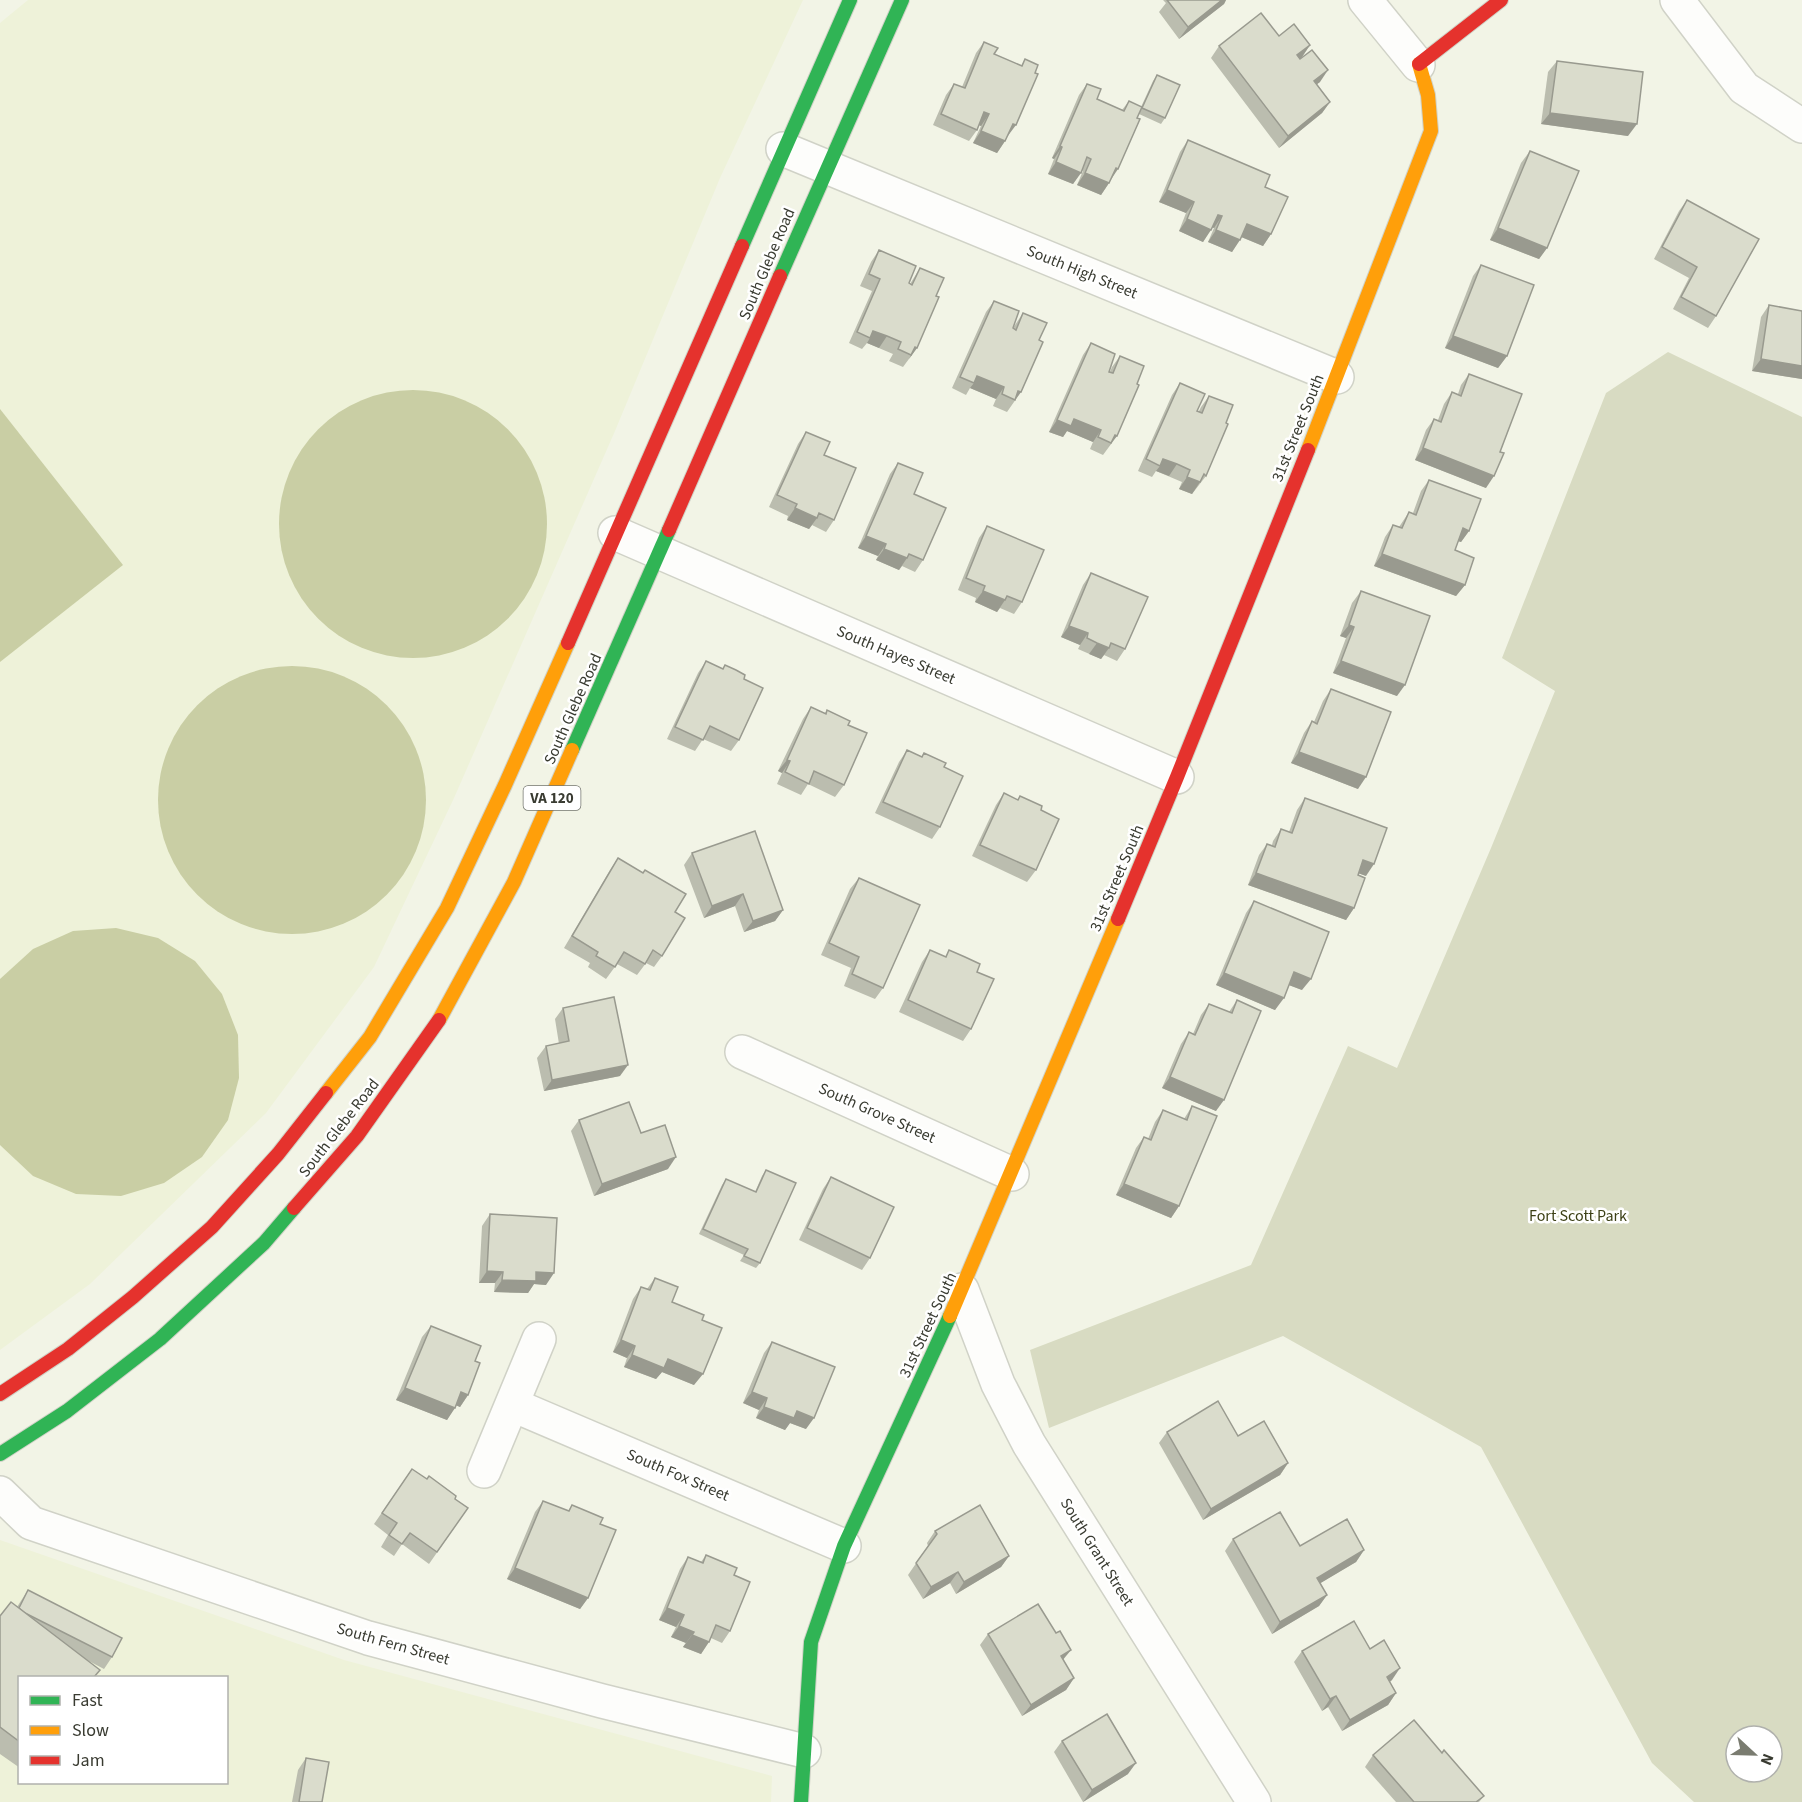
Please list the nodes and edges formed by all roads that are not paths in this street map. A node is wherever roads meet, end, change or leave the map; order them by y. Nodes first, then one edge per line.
1 (850, 0) edge
2 (902, 0) edge
3 (1365, 0) edge
4 (1501, 0) edge
5 (1677, 0) edge
6 (1418, 65) junction
7 (1802, 126) edge
8 (783, 149) junction
9 (827, 168) junction
10 (1337, 376) junction
11 (615, 533) junction
12 (659, 553) junction
13 (1177, 777) junction
14 (742, 1052) dead end
15 (1012, 1174) junction
16 (962, 1290) junction
17 (539, 1339) dead end
18 (0, 1394) edge
19 (513, 1405) junction
20 (0, 1454) edge
21 (484, 1471) dead end
22 (0, 1493) edge
23 (844, 1546) junction
24 (804, 1751) junction
25 (801, 1802) edge
26 (1254, 1802) edge

1 - 8 main road, South Glebe Road / VA 120
2 - 9 main road, South Glebe Road / VA 120
3 - 6 street
4 - 6 main road
5 - 7 street
6 - 10 main road, 31st Street South
8 - 9 street, South High Street
8 - 11 main road, South Glebe Road / VA 120
9 - 10 street, South High Street
9 - 12 main road, South Glebe Road / VA 120
10 - 13 main road, 31st Street South
11 - 12 street, South Hayes Street
11 - 18 main road, South Glebe Road / VA 120
12 - 13 street, South Hayes Street
12 - 20 main road, South Glebe Road / VA 120
13 - 15 main road, 31st Street South
14 - 15 street, South Grove Street
15 - 16 main road, 31st Street South
16 - 23 main road, 31st Street South
16 - 26 street, South Grant Street
17 - 19 street
19 - 21 street
19 - 23 street, South Fox Street
22 - 24 street, South Fern Street
23 - 24 main road, 31st Street South
24 - 25 main road, 31st Street South

